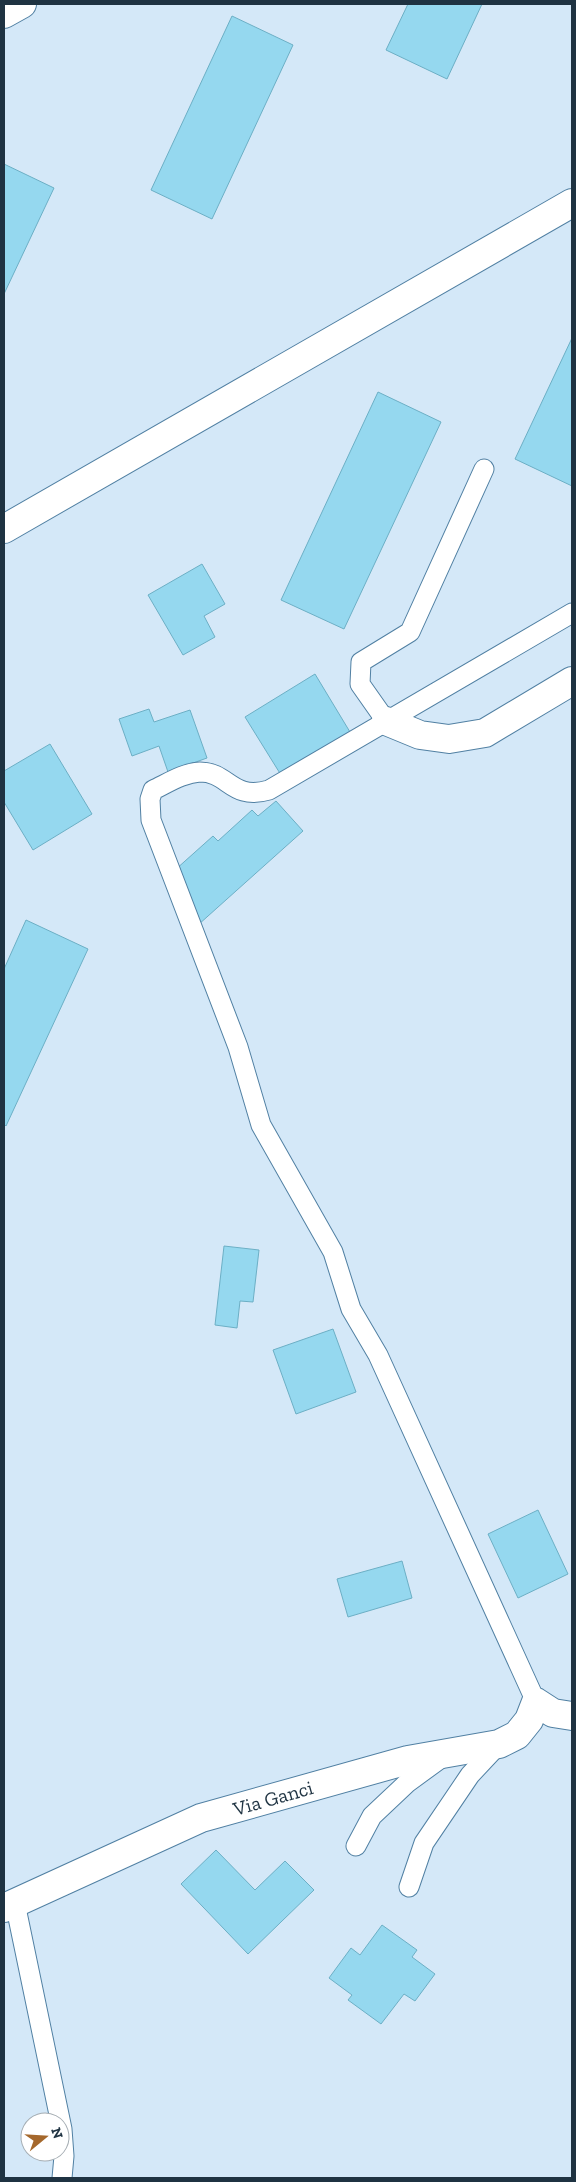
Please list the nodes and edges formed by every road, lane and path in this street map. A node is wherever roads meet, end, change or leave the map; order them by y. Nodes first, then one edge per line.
1 (22, 4) edge
2 (4, 14) edge
3 (572, 203) edge
4 (484, 469) dead end
5 (4, 529) edge
6 (572, 613) edge
7 (572, 681) edge
8 (386, 721) junction
9 (536, 1702) junction
10 (572, 1716) edge
11 (499, 1744) junction
12 (449, 1753) junction
13 (356, 1846) dead end
14 (408, 1887) dead end
15 (9, 1906) edge
16 (62, 2178) edge

1 - 2 street
3 - 5 street
4 - 8 lane
6 - 8 lane
7 - 8 street
8 - 9 lane
9 - 10 street
9 - 11 street, Via Ganci
11 - 12 street, Via Ganci
11 - 14 lane
12 - 13 lane
12 - 15 street, Via Ganci
15 - 16 lane

